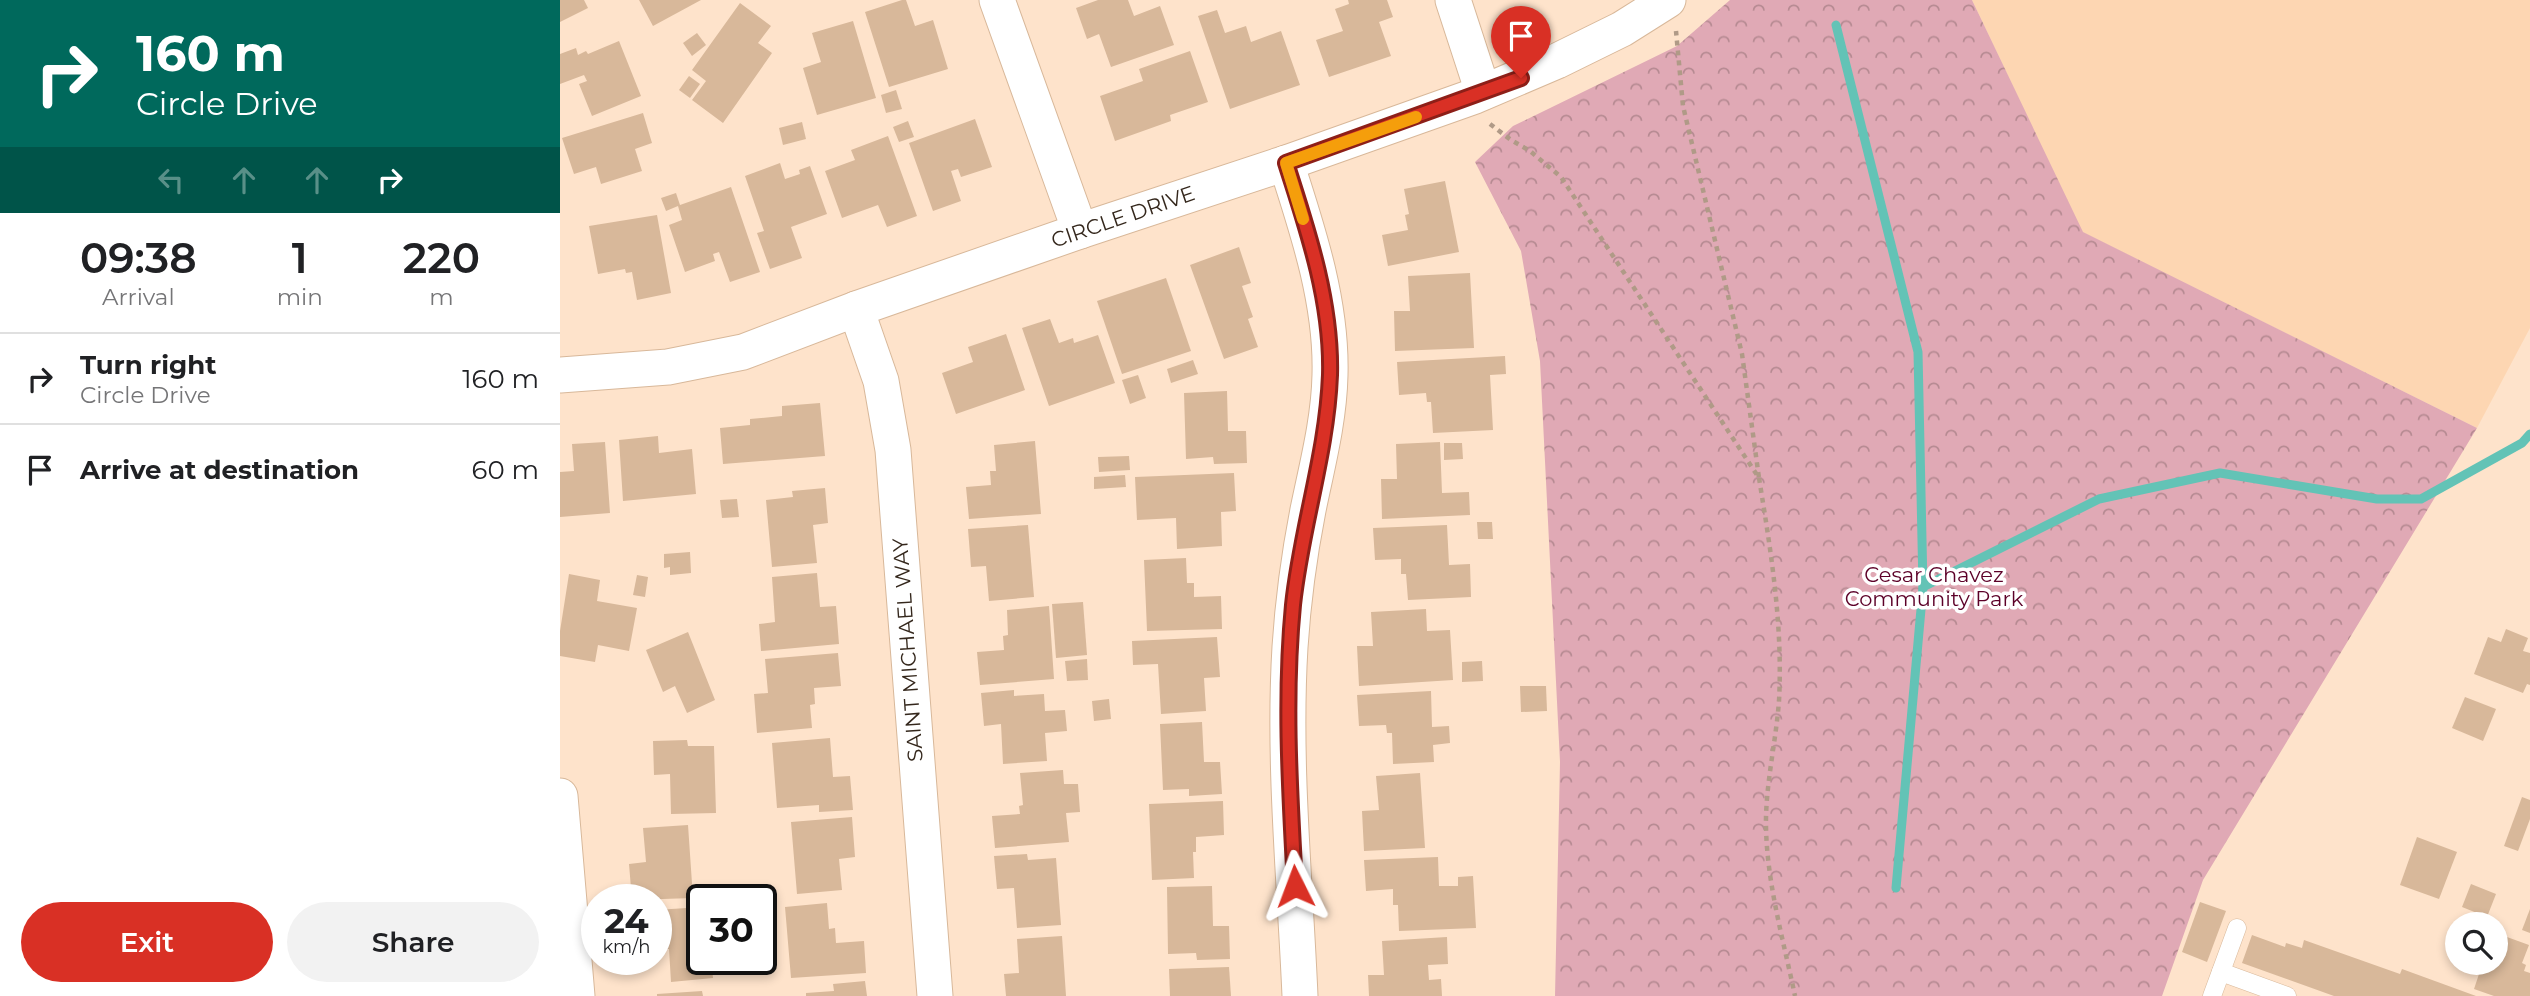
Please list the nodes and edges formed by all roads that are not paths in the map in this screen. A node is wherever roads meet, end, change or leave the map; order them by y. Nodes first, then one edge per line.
1 (997, 0) edge
2 (1453, 0) edge
3 (1672, 11) edge
4 (1479, 94) junction
5 (1286, 163) junction
6 (1080, 232) junction
7 (856, 309) junction
8 (560, 375) edge
9 (560, 796) edge
10 (2237, 928) dead end
11 (2221, 972) junction
12 (577, 996) edge
13 (935, 996) edge
14 (1300, 996) edge
15 (2212, 996) edge
16 (2287, 996) edge

1 - 6 street
2 - 4 street
3 - 4 street, CIRCLE DRIVE
4 - 5 street, CIRCLE DRIVE
5 - 6 street, CIRCLE DRIVE
5 - 14 street
6 - 7 street, CIRCLE DRIVE
7 - 8 street, CIRCLE DRIVE
7 - 13 street, SAINT MICHAEL WAY
9 - 12 street
10 - 11 lane
11 - 15 lane
11 - 16 lane

